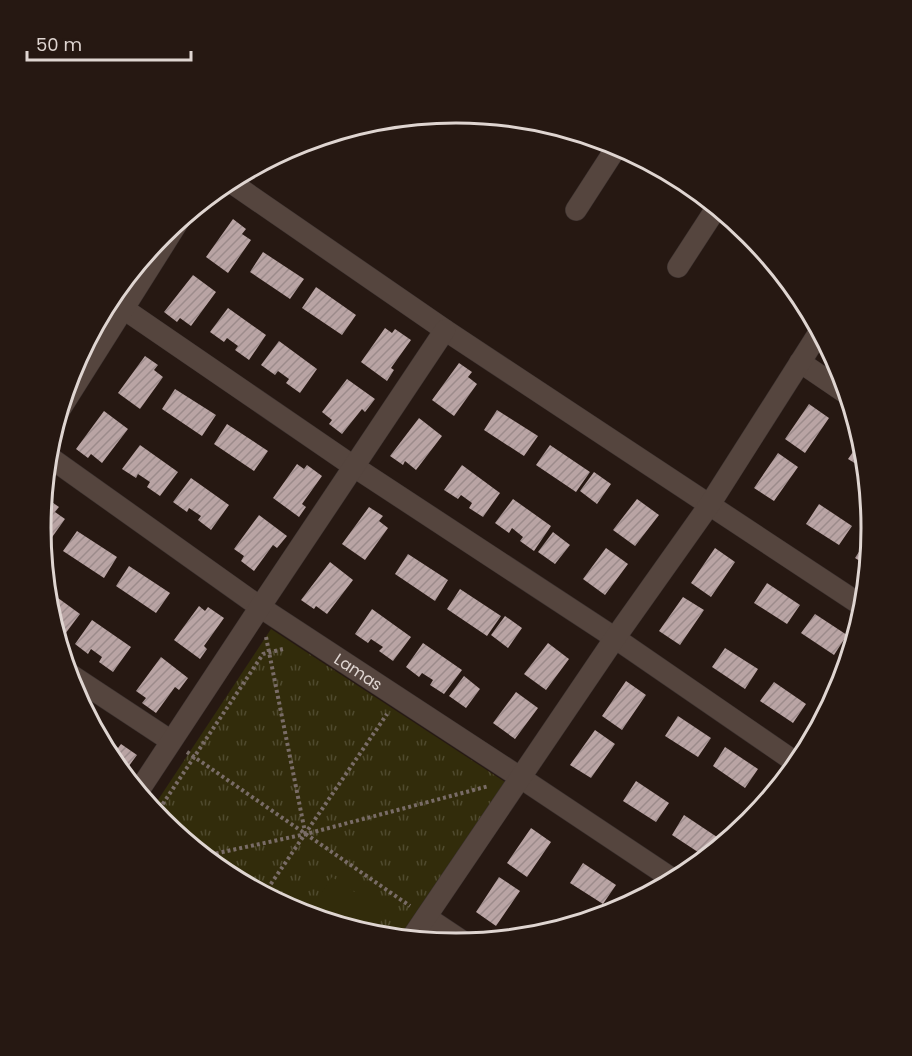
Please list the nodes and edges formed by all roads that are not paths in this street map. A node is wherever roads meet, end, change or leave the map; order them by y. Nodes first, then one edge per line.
1 (612, 155) edge
2 (238, 187) edge
3 (576, 210) dead end
4 (712, 215) edge
5 (678, 267) dead end
6 (120, 302) edge
7 (111, 315) edge
8 (446, 330) junction
9 (814, 340) edge
10 (95, 345) edge
11 (800, 362) junction
12 (835, 385) edge
13 (56, 462) edge
14 (353, 466) junction
15 (710, 504) junction
16 (854, 600) edge
17 (260, 607) junction
18 (615, 638) junction
19 (82, 682) edge
20 (171, 741) junction
21 (789, 758) edge
22 (521, 778) junction
23 (143, 784) edge
24 (666, 874) edge
25 (426, 917) junction
26 (416, 931) edge
27 (450, 933) edge

1 - 3 street
2 - 8 street
4 - 5 street
6 - 14 street
7 - 10 street
8 - 14 street
8 - 15 street
9 - 11 street
11 - 12 street
11 - 15 street
13 - 17 street, Lamas
14 - 17 street
14 - 18 street
15 - 16 street
15 - 18 street
17 - 20 street
17 - 22 street, Lamas
18 - 21 street
18 - 22 street
19 - 20 street
20 - 23 street
22 - 24 street, Lamas
22 - 25 street
25 - 26 street
25 - 27 street

